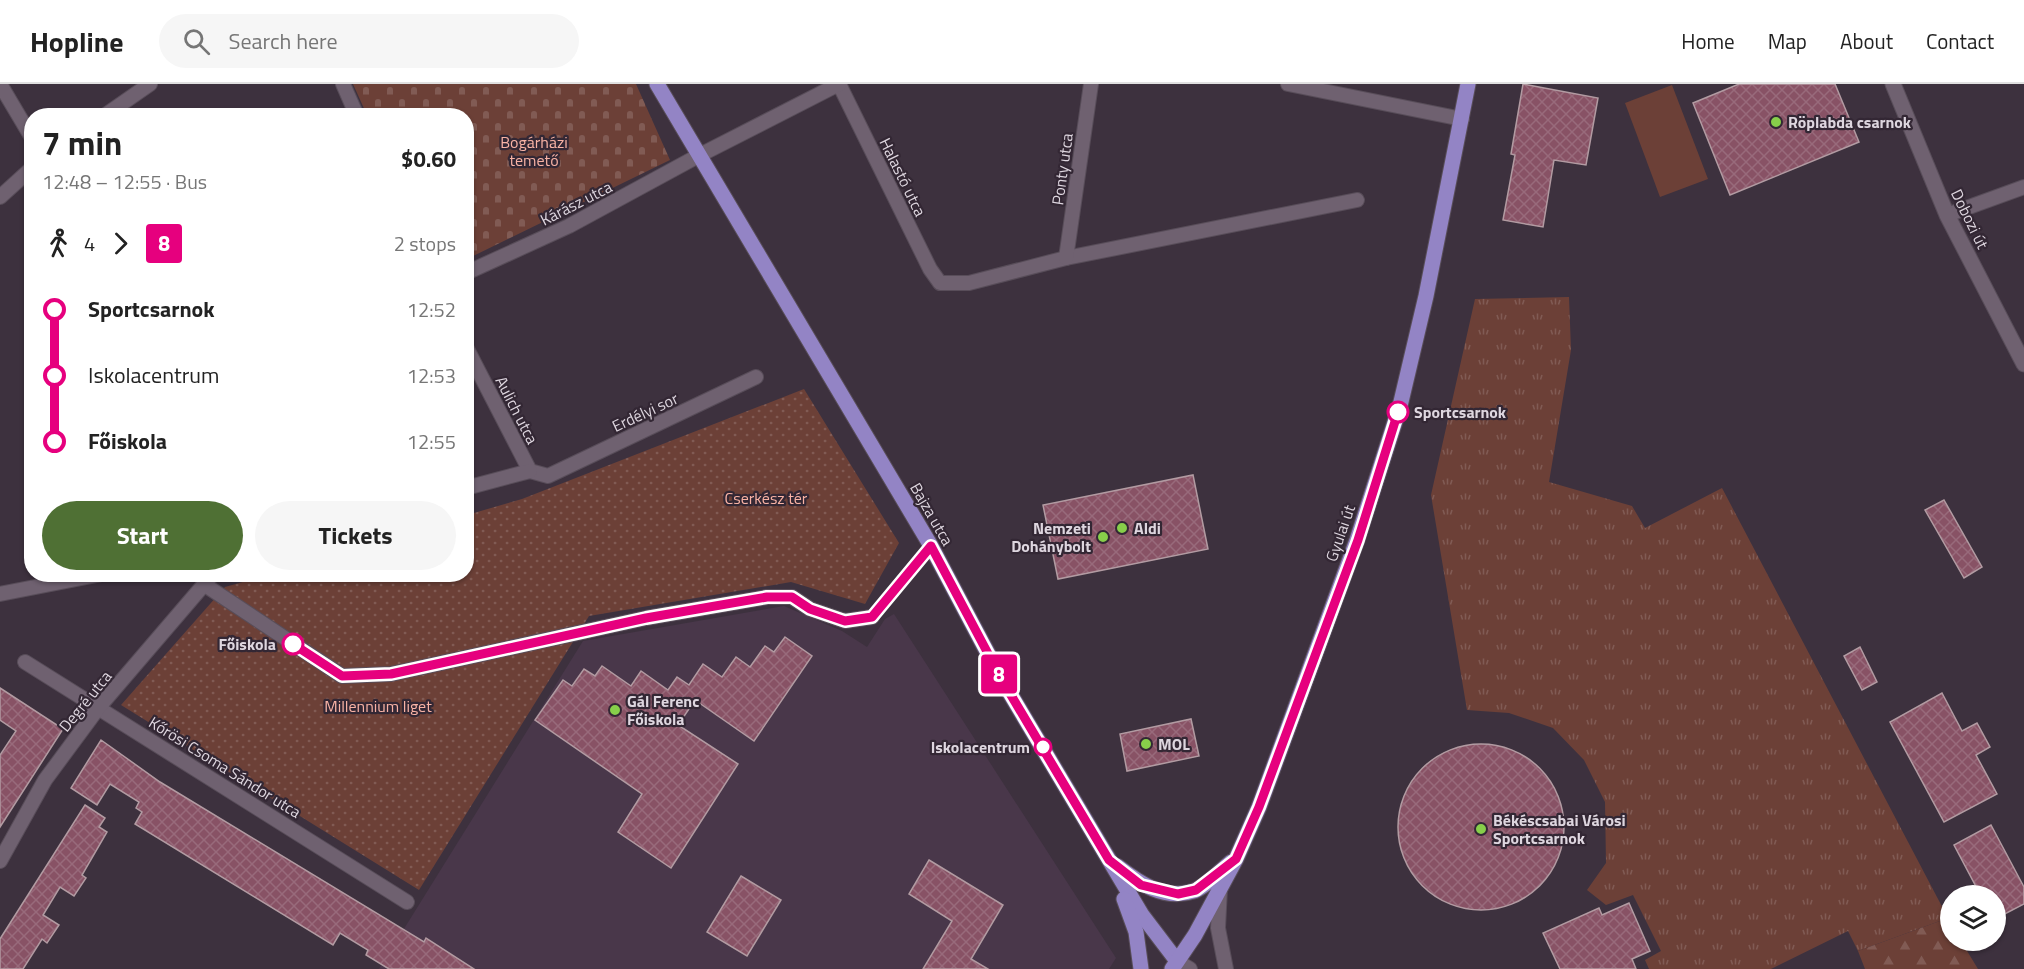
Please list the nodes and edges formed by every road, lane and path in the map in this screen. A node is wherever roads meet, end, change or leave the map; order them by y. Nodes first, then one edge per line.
1 (0, 84) edge
2 (150, 84) edge
3 (343, 84) edge
4 (657, 84) edge
5 (839, 84) edge
6 (1091, 84) edge
7 (1288, 84) edge
8 (1468, 84) edge
9 (1893, 84) edge
10 (116, 108) edge
11 (354, 108) edge
12 (1462, 119) junction
13 (24, 124) edge
14 (698, 156) junction
15 (24, 175) edge
16 (2024, 187) edge
17 (0, 197) edge
18 (1357, 200) dead end
19 (1947, 215) junction
20 (1066, 258) junction
21 (474, 269) edge
22 (474, 362) edge
23 (2024, 364) edge
24 (756, 377) dead end
25 (530, 471) junction
26 (474, 486) edge
27 (61, 582) edge
28 (207, 582) edge
29 (212, 582) edge
30 (0, 594) edge
31 (872, 617) dead end
32 (25, 662) dead end
33 (99, 707) junction
34 (1236, 859) junction
35 (0, 860) edge
36 (1109, 860) junction
37 (1221, 886) junction
38 (407, 902) dead end
39 (1180, 966) edge
40 (1141, 969) edge
41 (1226, 969) edge

1 - 13 street
2 - 10 street
3 - 11 street
4 - 14 main road, Bajza utca
5 - 14 street, Kárász utca
5 - 20 street, Halastó utca
6 - 20 street, Ponty utca
7 - 12 street
8 - 12 main road, Gyulai út
9 - 19 main road, Dobozi út
12 - 34 main road, Gyulai út
14 - 21 street, Kárász utca
14 - 36 main road, Bajza utca
15 - 17 street
16 - 19 street
18 - 20 street
19 - 23 main road, Dobozi út
22 - 25 street, Aulich utca
24 - 25 street, Erdélyi sor
25 - 26 street
27 - 30 street
28 - 33 street, Degré utca
29 - 31 street
32 - 33 street, Kőrösi Csoma Sándor utca
33 - 35 street, Degré utca
33 - 38 street, Kőrösi Csoma Sándor utca
34 - 36 main road
34 - 37 main road, Gyulai út
36 - 39 main road, Bajza utca
36 - 40 main road
37 - 39 main road, Gyulai út
37 - 41 street

